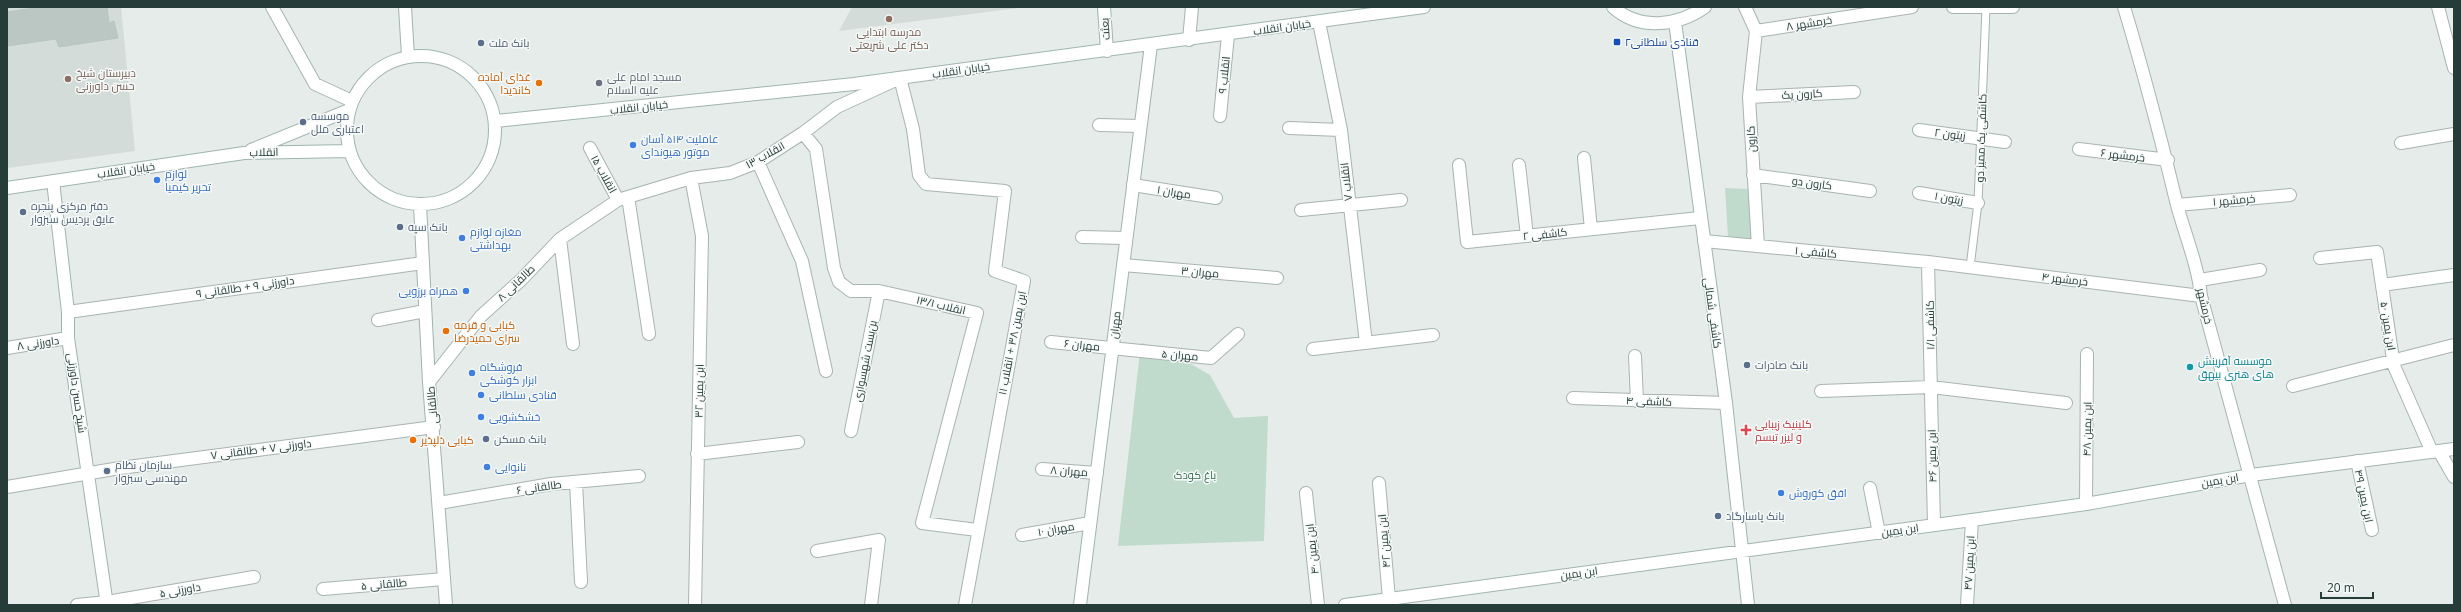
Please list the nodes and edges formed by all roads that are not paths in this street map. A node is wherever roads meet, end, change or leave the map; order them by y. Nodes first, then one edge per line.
1 (272, 7) edge
2 (405, 7) edge
3 (1104, 7) edge
4 (1192, 7) edge
5 (1424, 7) edge
6 (1613, 7) edge
7 (1705, 7) edge
8 (1745, 7) edge
9 (1912, 7) edge
10 (1953, 7) edge
11 (2013, 7) edge
12 (2124, 7) edge
13 (2438, 7) edge
14 (1408, 8) edge
15 (1986, 8) junction
16 (1318, 22) junction
17 (1675, 22) junction
18 (1756, 31) junction
19 (1228, 34) junction
20 (1189, 40) junction
21 (1151, 45) junction
22 (1107, 51) junction
23 (408, 56) junction
24 (2454, 68) edge
25 (900, 78) junction
26 (1854, 92) dead end
27 (1749, 97) junction
28 (350, 105) junction
29 (1220, 116) dead end
30 (496, 121) junction
31 (1098, 125) dead end
32 (1140, 126) junction
33 (1289, 128) dead end
34 (1341, 130) junction
35 (1919, 130) dead end
36 (803, 133) junction
37 (2454, 134) edge
38 (1981, 138) junction
39 (2005, 142) dead end
40 (2401, 143) dead end
41 (590, 148) dead end
42 (2079, 149) dead end
43 (349, 151) junction
44 (244, 153) junction
45 (1584, 158) dead end
46 (2168, 160) junction
47 (758, 162) junction
48 (1459, 164) dead end
49 (1519, 165) dead end
50 (1753, 174) junction
51 (691, 178) junction
52 (53, 181) junction
53 (1133, 185) junction
54 (7, 188) edge
55 (1870, 191) dead end
56 (1919, 193) dead end
57 (2290, 195) dead end
58 (623, 198) junction
59 (1216, 198) dead end
60 (1401, 200) dead end
61 (1978, 203) junction
62 (420, 205) junction
63 (2177, 205) junction
64 (1349, 206) junction
65 (1301, 210) dead end
66 (1700, 218) junction
67 (1591, 229) junction
68 (1528, 236) junction
69 (1082, 237) dead end
70 (1126, 238) junction
71 (560, 239) junction
72 (1704, 241) junction
73 (1758, 246) junction
74 (2320, 258) dead end
75 (1928, 262) junction
76 (423, 263) junction
77 (1123, 266) junction
78 (1970, 267) junction
79 (2260, 270) dead end
80 (2454, 275) edge
81 (1277, 278) dead end
82 (2200, 280) junction
83 (2382, 285) junction
84 (879, 291) junction
85 (2201, 296) junction
86 (425, 311) junction
87 (68, 312) junction
88 (378, 320) dead end
89 (649, 334) dead end
90 (1238, 334) dead end
91 (1433, 335) dead end
92 (68, 338) junction
93 (1051, 342) dead end
94 (1366, 342) junction
95 (573, 344) dead end
96 (2454, 345) edge
97 (7, 348) edge
98 (1112, 348) junction
99 (1313, 349) dead end
100 (2087, 354) dead end
101 (1635, 356) dead end
102 (2394, 361) junction
103 (826, 371) dead end
104 (429, 382) junction
105 (2293, 386) dead end
106 (1931, 387) junction
107 (1822, 391) dead end
108 (1573, 398) dead end
109 (1637, 400) junction
110 (1726, 403) junction
111 (2066, 403) dead end
112 (434, 427) junction
113 (851, 431) dead end
114 (798, 442) dead end
115 (2454, 449) edge
116 (2436, 451) junction
117 (697, 454) junction
118 (2357, 462) junction
119 (1042, 469) dead end
120 (1096, 473) junction
121 (89, 474) junction
122 (2251, 475) junction
123 (639, 476) dead end
124 (2454, 477) edge
125 (576, 482) junction
126 (1379, 483) dead end
127 (7, 487) edge
128 (1870, 488) dead end
129 (1306, 493) dead end
130 (439, 503) junction
131 (2086, 504) junction
132 (1972, 520) junction
133 (1090, 523) junction
134 (1934, 525) junction
135 (977, 530) junction
136 (2372, 530) dead end
137 (1880, 533) junction
138 (1022, 535) dead end
139 (1742, 550) junction
140 (817, 551) dead end
141 (254, 577) dead end
142 (444, 579) junction
143 (581, 582) dead end
144 (323, 589) dead end
145 (1389, 599) junction
146 (1413, 600) edge
147 (107, 604) edge
148 (77, 605) edge
149 (446, 605) edge
150 (695, 605) edge
151 (871, 605) edge
152 (965, 605) edge
153 (1080, 605) edge
154 (1318, 605) edge
155 (1345, 605) edge
156 (1748, 605) edge
157 (1967, 605) edge
158 (2285, 605) edge

1 - 28 street
2 - 23 street
3 - 22 street, بعثت
4 - 20 street
5 - 14 street, خیابان انقلاب
6 - 17 street
7 - 17 street
8 - 18 street
9 - 18 street, خرمشهر ۸
10 - 15 street
11 - 15 street
12 - 46 street, خرمشهر
13 - 24 street
14 - 16 street, خیابان انقلاب
15 - 38 lane, کاشفی یک ممیز دو
16 - 19 street, خیابان انقلاب
16 - 34 street, انقلاب ۷
17 - 66 street, کاشفی شمالی
18 - 27 street, کارون
19 - 20 street, خیابان انقلاب
19 - 29 street, انقلاب ۹
20 - 21 street, خیابان انقلاب
21 - 22 street, خیابان انقلاب
21 - 32 street, مهران
22 - 25 street, خیابان انقلاب
23 - 28 street
23 - 30 street
25 - 30 street, خیابان انقلاب
25 - 36 street, انقلاب ۱۳
25 - 135 street, ابن یمین ۳۸ + انقلاب ۱۱
26 - 27 street, کارون یک
27 - 50 street, کارون
28 - 43 street
28 - 44 street, انقلاب
30 - 62 street
31 - 32 street
32 - 53 street, مهران
33 - 34 street
34 - 64 street, انقلاب ۷
35 - 38 street, زیتون ۲
36 - 47 street, انقلاب ۱۳
36 - 84 street, انقلاب ۱۳/۱
37 - 40 street
38 - 39 street, زیتون ۲
38 - 61 lane, کاشفی یک ممیز دو
41 - 58 street, انقلاب ۱۵
42 - 46 street, خرمشهر ۶
43 - 44 street, انقلاب
43 - 62 street
44 - 52 street, خیابان انقلاب
45 - 67 street
46 - 63 street, خرمشهر
47 - 51 street, انقلاب ۱۳
47 - 103 street
48 - 68 street, کاشفی ۲
49 - 68 street
50 - 55 street, کارون دو
50 - 73 street, کارون
51 - 58 street, انقلاب ۱۳
51 - 117 street, ابن یمین ۳۲
52 - 54 street, خیابان انقلاب
52 - 87 street, شیخ حسن داورزنی
53 - 59 street, مهران ۱
53 - 70 street, مهران
56 - 61 street, زیتون ۱
57 - 63 street, خرمشهر ۱
58 - 71 street, طالقانی ۸
58 - 89 street, انقلاب ۱۵
60 - 64 street
61 - 78 lane, کاشفی یک ممیز دو
62 - 76 street, طالقانی
63 - 82 street, خرمشهر
64 - 65 street
64 - 94 street, انقلاب ۷
66 - 67 street, کاشفی ۲
66 - 72 street, کاشفی شمالی
67 - 68 street, کاشفی ۲
69 - 70 street
70 - 77 street, مهران
71 - 95 street
71 - 104 street, طالقانی ۸
72 - 73 street, کاشفی ۱
72 - 110 street, کاشفی شمالی
73 - 75 street, کاشفی ۱
74 - 83 street, ابن یمین ۵۰
75 - 78 street, خرمشهر ۴
75 - 106 street, کاشفی ۱/۱
76 - 86 street, طالقانی
76 - 87 street, داورزنی ۹ + طالقانی ۹
77 - 81 street, مهران ۳
77 - 98 street, مهران
78 - 85 street, خرمشهر ۴
79 - 82 street
80 - 83 street
82 - 85 street, خرمشهر
83 - 102 street, ابن یمین ۵۰
84 - 113 street, بن‌بست شهسواری
84 - 135 street, انقلاب ۱۳/۱
85 - 122 street, خرمشهر
86 - 88 street
86 - 104 street, طالقانی
87 - 92 street, شیخ حسن داورزنی
90 - 98 street, مهران ۵
91 - 94 street
92 - 97 street, داورزنی ۸
92 - 121 street, شیخ حسن داورزنی
93 - 98 street, مهران ۶
94 - 99 street
96 - 102 street
98 - 120 street, مهران
100 - 131 street, ابن یمین ۴۸
101 - 109 street
102 - 105 street
102 - 116 street, ابن یمین ۵۰
104 - 112 street, طالقانی
106 - 107 street
106 - 111 street
106 - 134 street, ابن یمین ۴۶
108 - 109 street, کاشفی ۴
109 - 110 street, کاشفی ۴
110 - 139 street, کاشفی شمالی
112 - 121 street, داورزنی ۷ + طالقانی ۷
112 - 130 street, طالقانی
114 - 117 street
115 - 116 street, ابن یمین
116 - 118 street, ابن یمین
116 - 124 street, ابن یمین ۵۰
117 - 150 street, ابن یمین ۳۲
118 - 122 street, ابن یمین
118 - 136 street, ابن یمین ۴۹
119 - 120 street, مهران ۸
120 - 133 street, مهران
121 - 127 street, داورزنی ۷ + طالقانی ۷
121 - 147 street, شیخ حسن داورزنی
122 - 131 street, ابن یمین
122 - 158 street, خرمشهر
123 - 125 street, طالقانی ۶
125 - 130 street, طالقانی ۶
125 - 143 street
126 - 145 street, ابن یمین ۴۲
128 - 137 street
129 - 154 street, ابن یمین ۴۰
130 - 142 street, طالقانی
131 - 132 street, ابن یمین
132 - 134 street, ابن یمین
132 - 157 street, ابن یمین ۴۷
133 - 138 street, مهران ۱۰
133 - 153 street, مهران
134 - 137 street, ابن یمین
135 - 152 street, ابن یمین ۳۸ + انقلاب ۱۱
137 - 139 street, ابن یمین
139 - 146 street, ابن یمین
139 - 156 street, کاشفی شمالی
140 - 151 street
141 - 147 street, داورزنی ۵
142 - 144 street, طالقانی ۵
142 - 149 street, طالقانی
145 - 146 street, ابن یمین
145 - 155 street, ابن یمین
147 - 148 street, داورزنی ۵

